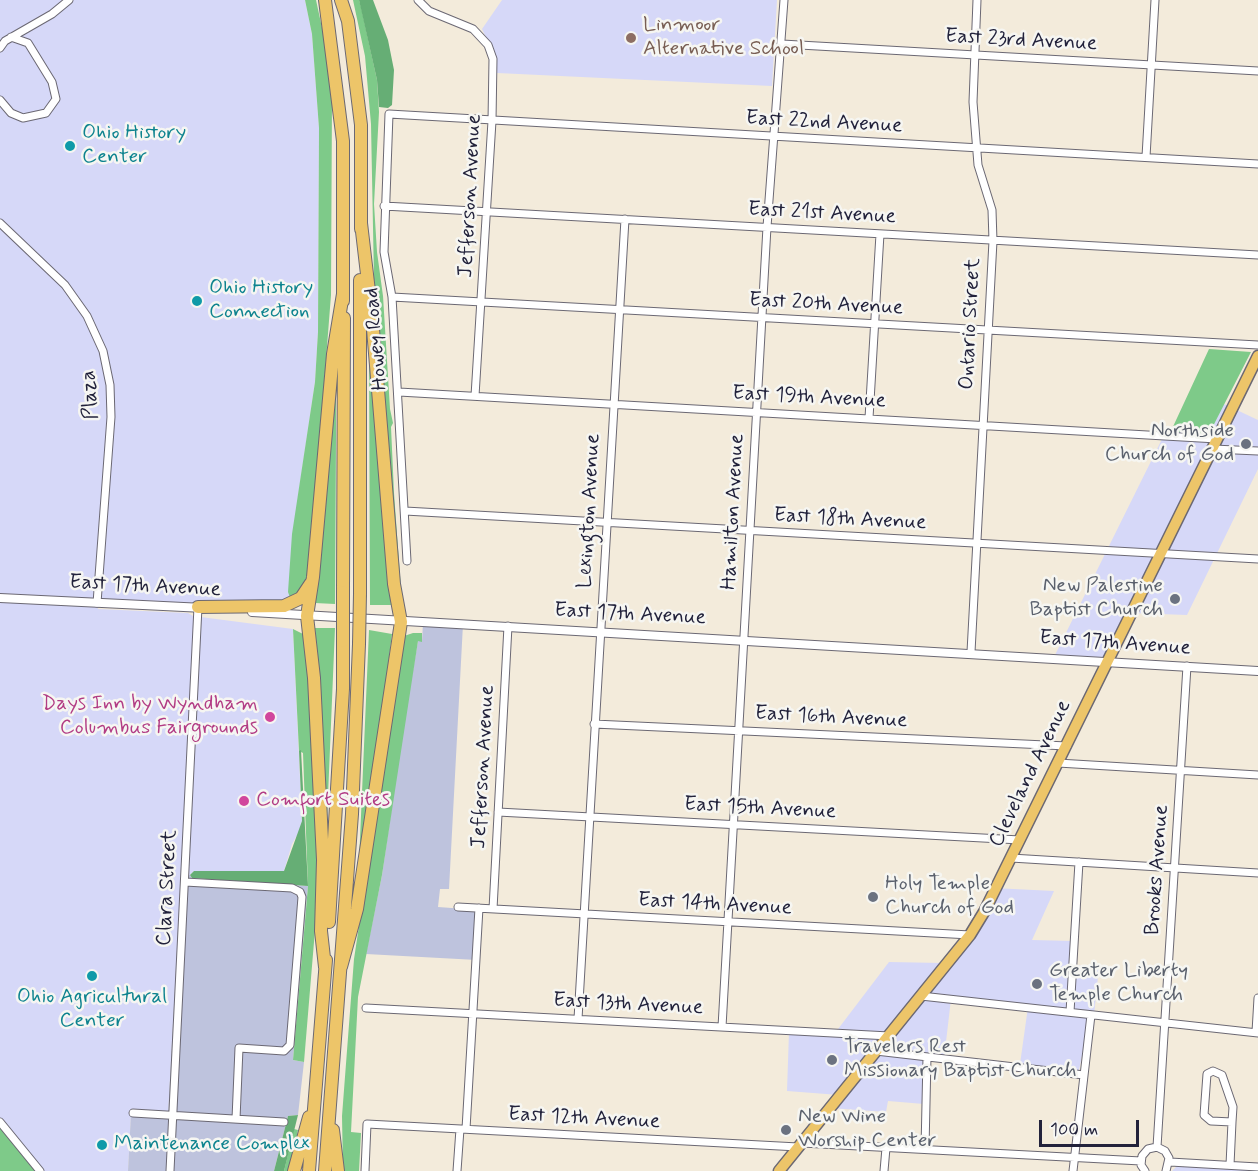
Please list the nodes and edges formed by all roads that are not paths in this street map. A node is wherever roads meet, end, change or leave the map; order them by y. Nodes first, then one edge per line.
1 (69, 0) edge
2 (325, 0) edge
3 (341, 0) edge
4 (418, 0) edge
5 (784, 0) edge
6 (977, 0) edge
7 (1155, 0) edge
8 (30, 26) junction
9 (12, 37) junction
10 (27, 43) junction
11 (782, 44) junction
12 (0, 48) edge
13 (973, 55) junction
14 (1151, 65) junction
15 (1258, 71) edge
16 (0, 100) edge
17 (388, 114) joint
18 (492, 121) junction
19 (775, 136) junction
20 (976, 148) junction
21 (1146, 157) junction
22 (1258, 164) edge
23 (384, 206) junction
24 (486, 212) junction
25 (624, 219) junction
26 (0, 223) edge
27 (361, 223) junction
28 (767, 227) junction
29 (880, 234) junction
30 (993, 241) junction
31 (1258, 255) edge
32 (343, 294) junction
33 (392, 297) junction
34 (481, 302) junction
35 (618, 310) junction
36 (762, 318) junction
37 (875, 324) junction
38 (988, 331) junction
39 (1258, 345) edge
40 (1257, 358) edge
41 (399, 392) junction
42 (475, 396) junction
43 (613, 403) junction
44 (757, 412) junction
45 (869, 418) junction
46 (982, 425) junction
47 (1215, 444) junction
48 (1258, 452) edge
49 (405, 511) junction
50 (607, 523) junction
51 (750, 531) junction
52 (975, 544) junction
53 (1161, 554) junction
54 (1258, 559) edge
55 (407, 561) dead end
56 (313, 577) junction
57 (0, 598) edge
58 (97, 603) junction
59 (198, 607) junction
60 (307, 616) junction
61 (400, 622) junction
62 (508, 626) junction
63 (600, 632) junction
64 (743, 640) junction
65 (970, 652) junction
66 (1108, 661) junction
67 (1187, 666) junction
68 (1258, 671) edge
69 (594, 724) junction
70 (738, 730) junction
71 (1067, 746) junction
72 (1058, 763) junction
73 (1180, 770) junction
74 (1258, 775) edge
75 (498, 812) junction
76 (590, 816) junction
77 (734, 824) junction
78 (1020, 840) junction
79 (1011, 858) junction
80 (1079, 862) junction
81 (1174, 868) junction
82 (1258, 873) edge
83 (184, 882) junction
84 (458, 908) dead end
85 (478, 908) junction
86 (493, 909) junction
87 (584, 914) junction
88 (728, 922) junction
89 (970, 935) junction
90 (325, 966) junction
91 (341, 967) junction
92 (921, 996) junction
93 (1258, 998) edge
94 (366, 1008) dead end
95 (1070, 1012) junction
96 (473, 1014) junction
97 (1091, 1015) junction
98 (578, 1019) junction
99 (1165, 1022) junction
100 (722, 1027) junction
101 (1257, 1033) edge
102 (889, 1036) junction
103 (876, 1051) junction
104 (927, 1057) junction
105 (1084, 1075) junction
106 (315, 1101) junction
107 (330, 1103) junction
108 (133, 1113) dead end
109 (172, 1116) junction
110 (237, 1119) junction
111 (0, 1122) edge
112 (284, 1122) dead end
113 (1232, 1122) junction
114 (463, 1129) junction
115 (800, 1145) junction
116 (1157, 1147) junction
117 (886, 1148) junction
118 (925, 1149) junction
119 (1075, 1157) junction
120 (1141, 1161) junction
121 (1170, 1162) junction
122 (1230, 1165) junction
123 (1258, 1167) edge
124 (40, 1171) edge
125 (170, 1171) edge
126 (294, 1171) edge
127 (309, 1171) edge
128 (325, 1171) edge
129 (338, 1171) edge
130 (365, 1171) edge
131 (457, 1171) edge
132 (779, 1171) edge
133 (884, 1171) edge
134 (1073, 1171) edge
135 (1145, 1171) edge
136 (1166, 1171) edge

1 - 8 street
2 - 32 highway
3 - 27 highway
4 - 18 street, Jefferson Avenue
5 - 11 street, Hamilton Avenue
6 - 13 street, Ontario Street
7 - 14 street
8 - 9 street
8 - 10 street
9 - 10 street
9 - 12 street
10 - 16 street
11 - 13 street, East 23rd Avenue
11 - 19 street, Hamilton Avenue
13 - 14 street, East 23rd Avenue
13 - 20 street, Ontario Street
14 - 15 street, East 23rd Avenue
14 - 21 street
17 - 18 street, East 22nd Avenue
17 - 23 street, Howey Road
18 - 19 street, East 22nd Avenue
18 - 24 street, Jefferson Avenue
19 - 20 street, East 22nd Avenue
19 - 28 street, Hamilton Avenue
20 - 21 street, East 22nd Avenue
20 - 30 street, Ontario Street
21 - 22 street, East 22nd Avenue
23 - 24 street, East 21st Avenue
23 - 33 street, Howey Road
24 - 25 street, East 21st Avenue
24 - 34 street, Jefferson Avenue
25 - 28 street, East 21st Avenue
25 - 35 street, Lexington Avenue
26 - 58 street, Plaza
27 - 61 highway
27 - 91 highway, bridge
28 - 29 street, East 21st Avenue
28 - 36 street, Hamilton Avenue
29 - 30 street, East 21st Avenue
29 - 37 street
30 - 31 street, East 21st Avenue
30 - 38 street, Ontario Street
32 - 56 highway
32 - 90 highway, bridge
33 - 34 street, East 20th Avenue
33 - 41 street, Howey Road
34 - 35 street, East 20th Avenue
34 - 42 street, Jefferson Avenue
35 - 36 street, East 20th Avenue
35 - 43 street, Lexington Avenue
36 - 37 street, East 20th Avenue
36 - 44 street, Hamilton Avenue
37 - 38 street, East 20th Avenue
37 - 45 street
38 - 39 street, East 20th Avenue
38 - 46 street, Ontario Street
40 - 47 main road, Cleveland Avenue
41 - 42 street, East 19th Avenue
41 - 49 street, Howey Road
42 - 43 street, East 19th Avenue
43 - 44 street, East 19th Avenue
43 - 50 street, Lexington Avenue
44 - 45 street, East 19th Avenue
44 - 51 street, Hamilton Avenue
45 - 46 street, East 19th Avenue
46 - 47 street, East 19th Avenue
46 - 52 street, Ontario Street
47 - 48 street, East 19th Avenue
47 - 53 main road, Cleveland Avenue
49 - 50 street, East 18th Avenue
49 - 55 street, Howey Road
50 - 51 street, East 18th Avenue
50 - 63 street, Lexington Avenue
51 - 52 street, East 18th Avenue
51 - 64 street, Hamilton Avenue
52 - 53 street, East 18th Avenue
52 - 65 street, Ontario Street
53 - 54 street, East 18th Avenue
53 - 66 main road, Cleveland Avenue
56 - 59 highway
56 - 60 highway
57 - 58 street, East 17th Avenue
58 - 59 street, East 17th Avenue
59 - 60 street, East 17th Avenue
59 - 83 street, Clara Street
60 - 61 street, East 17th Avenue
60 - 90 highway
61 - 62 street, East 17th Avenue
61 - 91 highway
62 - 63 street, East 17th Avenue
62 - 75 street, Jefferson Avenue
63 - 64 street, East 17th Avenue
63 - 69 street, Lexington Avenue
64 - 65 street, East 17th Avenue
64 - 70 street, Hamilton Avenue
65 - 66 street, East 17th Avenue
66 - 67 street, East 17th Avenue
66 - 71 main road, Cleveland Avenue
67 - 68 street, East 17th Avenue
67 - 73 street, Brooks Avenue
69 - 70 street, East 16th Avenue
69 - 76 street, Lexington Avenue
70 - 71 street, East 16th Avenue
70 - 77 street, Hamilton Avenue
71 - 72 main road, Cleveland Avenue
72 - 73 street
72 - 78 main road, Cleveland Avenue
73 - 74 street
73 - 81 street, Brooks Avenue
75 - 76 street, East 15th Avenue
75 - 86 street, Jefferson Avenue
76 - 77 street, East 15th Avenue
76 - 87 street, Lexington Avenue
77 - 78 street, East 15th Avenue
77 - 88 street, Hamilton Avenue
78 - 79 main road, Cleveland Avenue
79 - 80 street
79 - 89 main road, Cleveland Avenue
80 - 81 street
80 - 95 street
81 - 82 street
81 - 99 street, Brooks Avenue
83 - 109 street, Clara Street
83 - 110 street
84 - 85 street, East 14th Avenue
85 - 86 street, East 14th Avenue
85 - 96 street
86 - 87 street, East 14th Avenue
87 - 88 street, East 14th Avenue
87 - 98 street, Lexington Avenue
88 - 89 street, East 14th Avenue
88 - 100 street, Hamilton Avenue
89 - 92 main road, Cleveland Avenue
90 - 106 highway
91 - 107 highway
92 - 95 street
92 - 102 main road, Cleveland Avenue
93 - 101 street
94 - 96 street, East 13th Avenue
95 - 97 street
96 - 98 street, East 13th Avenue
96 - 114 street
97 - 99 street
97 - 105 street
98 - 100 street, East 13th Avenue
99 - 101 street
99 - 116 street, Brooks Avenue
100 - 102 street, East 13th Avenue
102 - 103 main road, Cleveland Avenue
103 - 104 street
103 - 115 main road, Cleveland Avenue
104 - 105 street
104 - 118 street
105 - 119 street
106 - 126 highway
106 - 127 highway
107 - 128 highway
107 - 129 highway
108 - 109 street
109 - 110 street
109 - 125 street, Clara Street
110 - 112 street
111 - 124 street
113 - 113 street
113 - 122 street
114 - 115 street, East 12th Avenue
114 - 130 street, East 12th Avenue
114 - 131 street
115 - 117 street, East 12th Avenue
115 - 132 main road, Cleveland Avenue
116 - 120 street
116 - 121 street
117 - 118 street, East 12th Avenue
117 - 133 street
118 - 119 street, East 12th Avenue
119 - 120 street, East 12th Avenue
119 - 134 street
120 - 135 street
121 - 122 street
121 - 136 street
122 - 123 street

